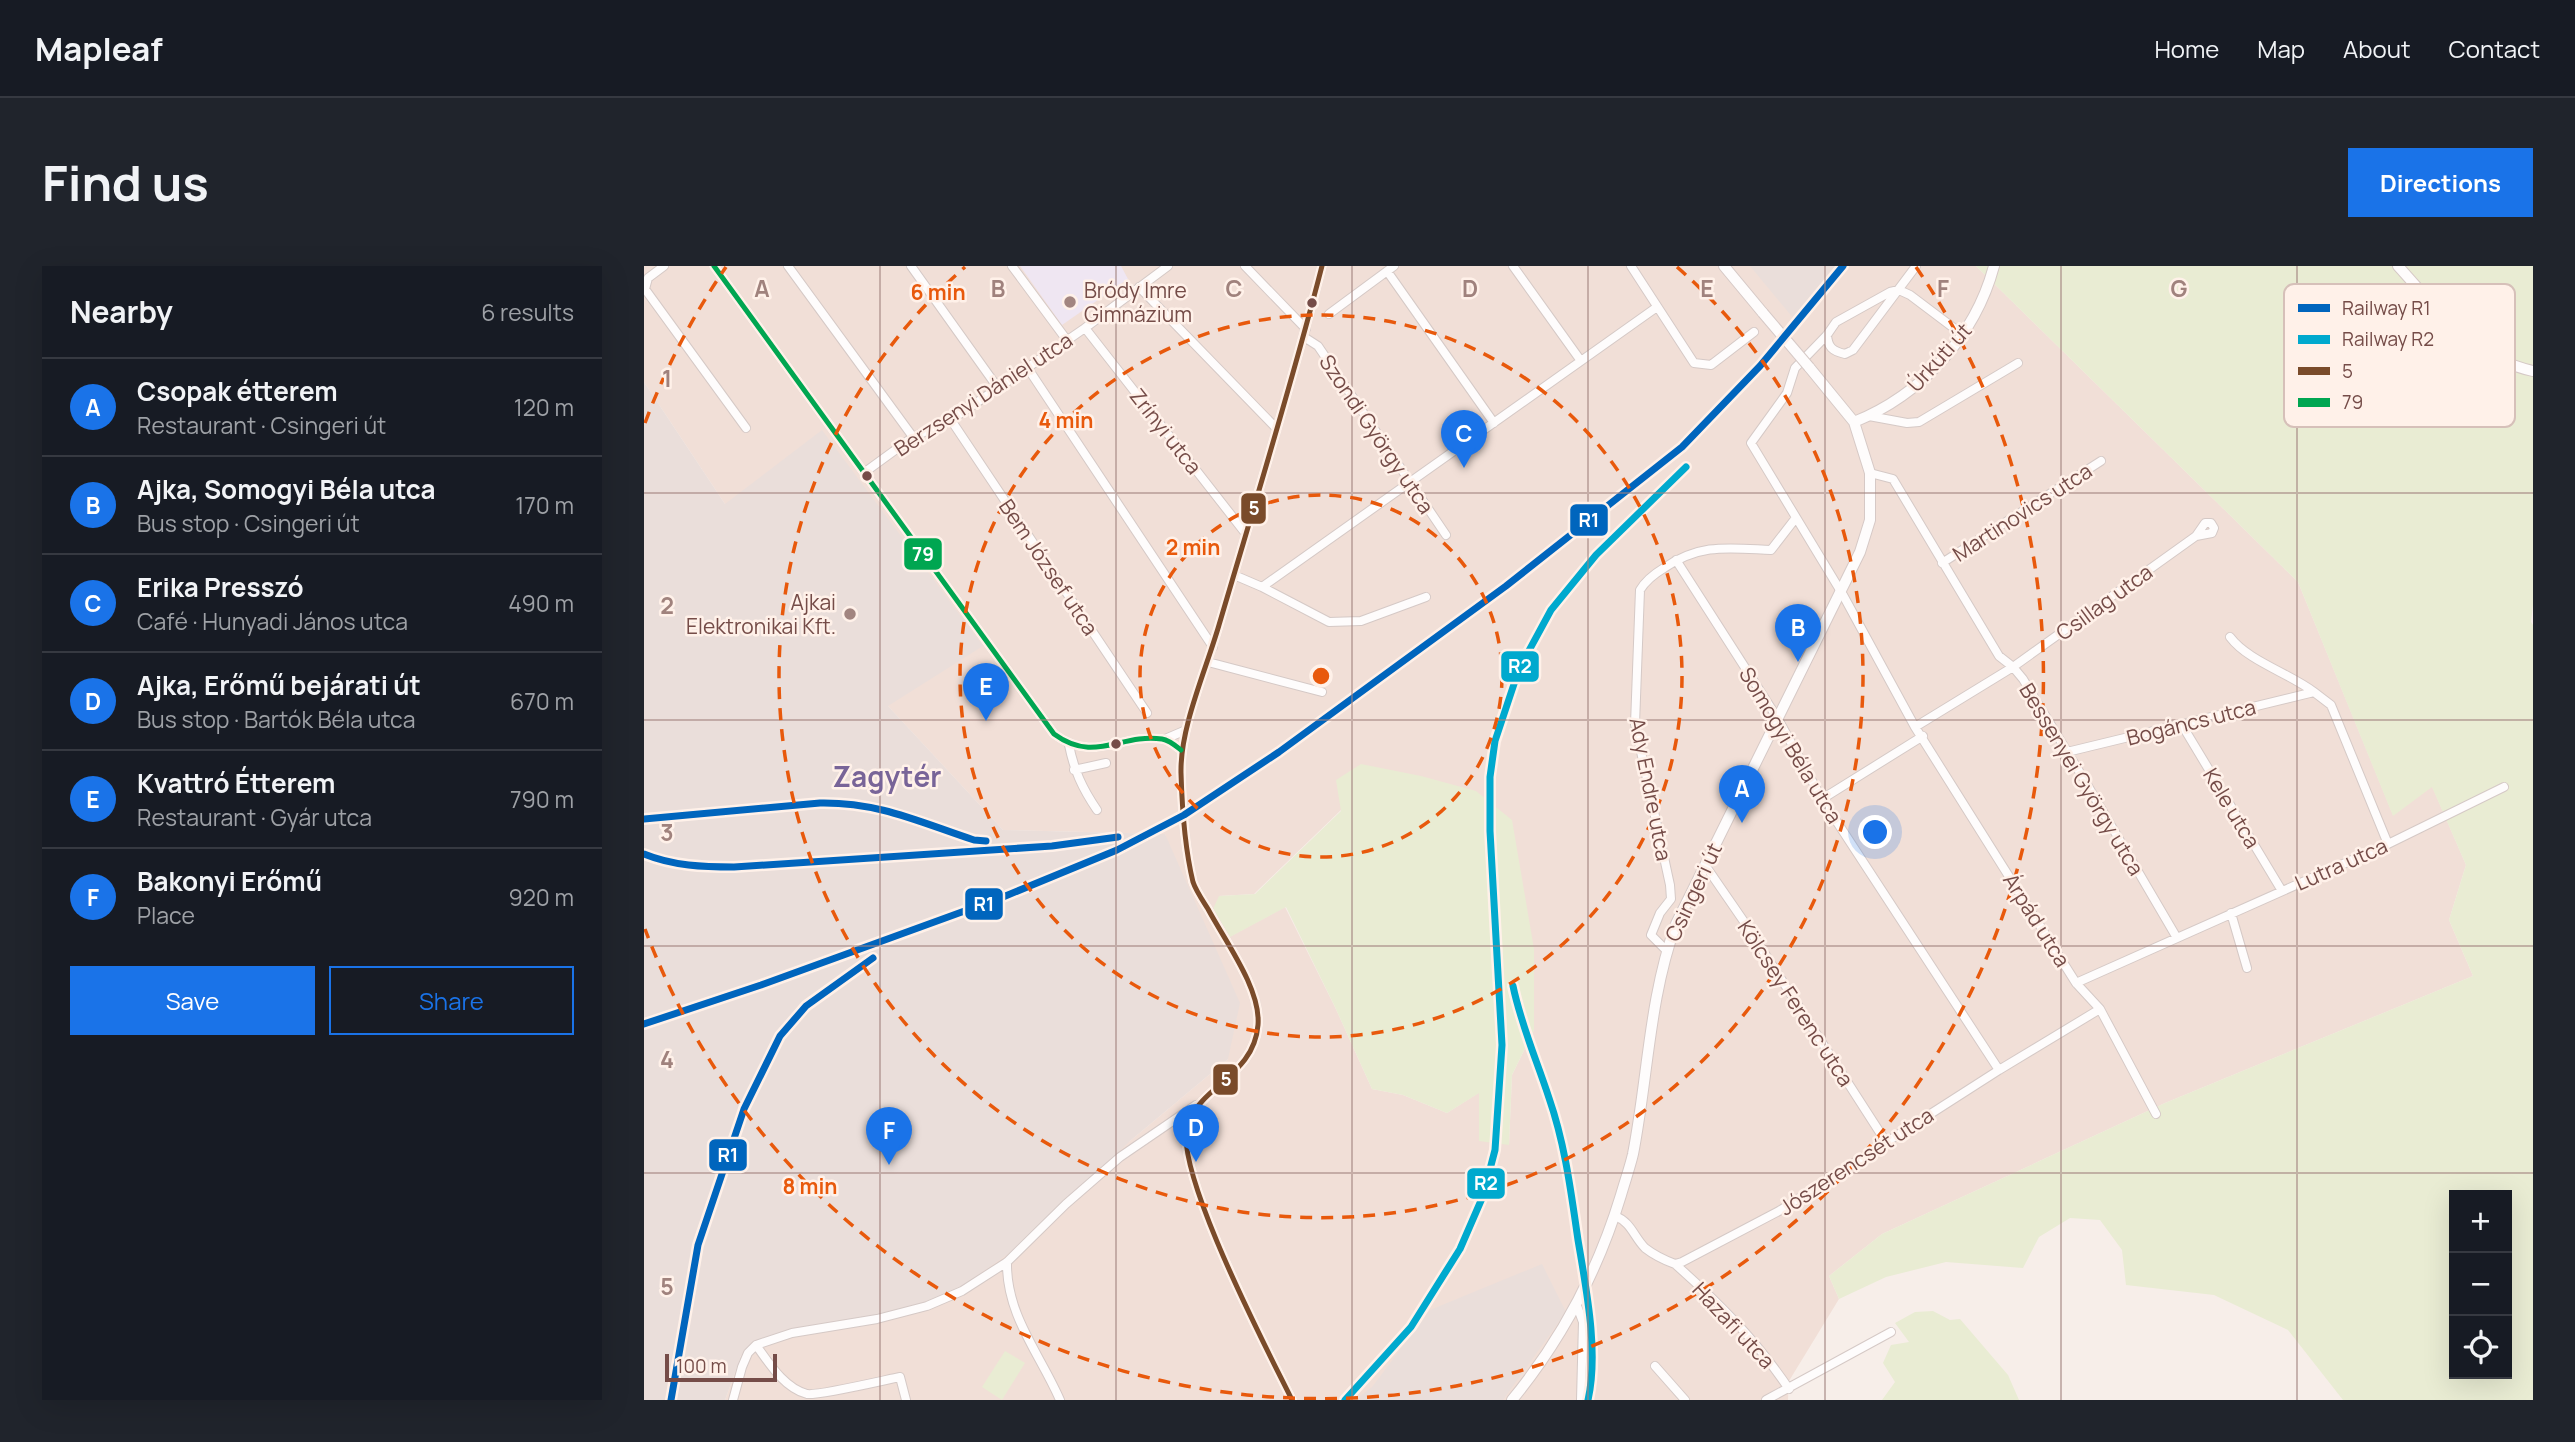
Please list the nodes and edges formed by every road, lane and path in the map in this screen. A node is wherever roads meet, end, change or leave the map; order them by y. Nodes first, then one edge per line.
1 (664, 266) edge
2 (714, 266) edge
3 (788, 266) edge
4 (911, 266) edge
5 (1013, 266) edge
6 (1168, 266) edge
7 (1245, 266) edge
8 (1322, 266) edge
9 (1513, 266) edge
10 (1631, 266) edge
11 (1724, 266) edge
12 (1916, 266) edge
13 (1994, 266) edge
14 (2398, 266) edge
15 (1390, 268) edge
16 (2415, 284) edge
17 (1139, 287) junction
18 (1899, 290) junction
19 (1657, 307) junction
20 (1329, 314) dead end
21 (1085, 328) junction
22 (1754, 332) dead end
23 (1305, 333) junction
24 (1827, 335) junction
25 (1963, 335) junction
26 (1066, 339) junction
27 (1581, 361) junction
28 (2018, 363) dead end
29 (2515, 366) edge
30 (1027, 367) junction
31 (2533, 371) edge
32 (998, 388) junction
33 (1869, 416) junction
34 (951, 420) junction
35 (1854, 422) junction
36 (1494, 423) junction
37 (746, 428) dead end
38 (1277, 429) junction
39 (913, 437) junction
40 (2101, 461) dead end
41 (865, 472) junction
42 (1870, 473) junction
43 (1410, 482) junction
44 (1795, 519) junction
45 (1247, 534) junction
46 (1446, 535) dead end
47 (2196, 536) dead end
48 (1676, 560) junction
49 (1942, 563) junction
50 (1234, 575) junction
51 (1262, 587) junction
52 (1840, 592) junction
53 (1426, 597) dead end
54 (2230, 637) dead end
55 (1213, 646) junction
56 (1208, 662) junction
57 (2013, 667) junction
58 (1322, 692) dead end
59 (2314, 692) junction
60 (1147, 713) dead end
61 (1778, 719) junction
62 (2182, 725) junction
63 (1915, 727) junction
64 (1186, 730) junction
65 (1923, 736) junction
66 (1165, 739) junction
67 (1069, 745) junction
68 (1181, 750) junction
69 (2067, 752) junction
70 (1106, 763) dead end
71 (1074, 770) junction
72 (2504, 786) dead end
73 (1822, 799) junction
74 (1097, 810) dead end
75 (2388, 844) junction
76 (1705, 865) junction
77 (2282, 891) junction
78 (2231, 914) junction
79 (2176, 938) junction
80 (1667, 950) junction
81 (2247, 968) dead end
82 (2076, 983) junction
83 (2100, 1009) junction
84 (1999, 1070) junction
85 (1199, 1104) junction
86 (2156, 1114) dead end
87 (1886, 1142) junction
88 (1615, 1216) junction
89 (1007, 1262) junction
90 (1675, 1264) junction
91 (1577, 1306) junction
92 (1891, 1332) dead end
93 (756, 1345) junction
94 (1655, 1366) dead end
95 (1789, 1388) junction
96 (733, 1400) edge
97 (906, 1400) edge
98 (1060, 1400) edge
99 (1292, 1400) edge
100 (1512, 1400) edge
101 (1581, 1400) edge
102 (1685, 1400) edge
103 (1766, 1400) edge

1 - 37 street
2 - 41 street
3 - 39 street
4 - 32 street
5 - 26 street
6 - 17 street, Berzsenyi Dániel utca
7 - 23 street, Szondi György utca
8 - 23 street
9 - 27 street
10 - 19 street
11 - 35 main road, Csingeri út, bridge
12 - 18 street
13 - 25 main road, Úrkúti út
14 - 16 main road
15 - 20 street
15 - 36 street
17 - 21 street, Berzsenyi Dániel utca
17 - 38 street
18 - 24 street
18 - 24 street
18 - 25 street
19 - 22 street
19 - 27 street
21 - 26 street, Berzsenyi Dániel utca
21 - 45 street, Zrínyi utca
23 - 38 street
23 - 43 street, Szondi György utca
24 - 44 street, Árpád utca
25 - 33 main road, Úrkúti út
26 - 30 street, Berzsenyi Dániel utca
27 - 36 street
28 - 33 street
29 - 31 main road
30 - 32 street, Berzsenyi Dániel utca
30 - 55 street
32 - 34 street, Berzsenyi Dániel utca
33 - 35 main road, Úrkúti út
34 - 39 street, Berzsenyi Dániel utca
34 - 60 street, Bem József utca
35 - 42 main road, Csingeri út
36 - 43 street
38 - 45 street
39 - 41 street, Berzsenyi Dániel utca
40 - 49 street, Martinovics utca
41 - 67 street
42 - 49 street, Bessenyei György utca
42 - 52 main road, Csingeri út
43 - 46 street, Szondi György utca
43 - 51 street
44 - 48 street, Ady Endre utca
44 - 52 street, Árpád utca
45 - 50 street
47 - 57 street, Csillag utca
48 - 61 street, Somogyi Béla utca
48 - 80 street, Ady Endre utca
49 - 57 street, Bessenyei György utca
50 - 51 street
50 - 55 street
51 - 53 street
52 - 61 main road, Csingeri út
52 - 63 street, Árpád utca
54 - 59 street
55 - 56 street
56 - 58 street
56 - 64 street
57 - 63 street
57 - 69 street, Bessenyei György utca
59 - 62 street, Bogáncs utca
59 - 75 street
61 - 73 street, Somogyi Béla utca
61 - 76 main road, Csingeri út
62 - 69 street, Bogáncs utca
62 - 77 street, Kele utca
63 - 65 street, Árpád utca
64 - 66 street
64 - 68 street
65 - 73 street
65 - 82 street, Árpád utca
66 - 67 street
66 - 68 street
67 - 71 street
68 - 85 street
69 - 79 street, Bessenyei György utca
70 - 71 street
71 - 74 street
72 - 75 street, Lutra utca
73 - 84 street, Somogyi Béla utca
75 - 77 street, Lutra utca
76 - 80 main road, Csingeri út
76 - 87 street, Kölcsey Ferenc utca
77 - 78 street, Lutra utca
78 - 79 street, Lutra utca
78 - 81 street
79 - 82 street
80 - 88 main road, Csingeri út
82 - 83 street, Árpád utca
83 - 84 street, Jószerencsét utca
83 - 86 street, Árpád utca
84 - 87 street, Jószerencsét utca
85 - 89 street
85 - 99 street
87 - 90 street, Jószerencsét utca
88 - 90 street
88 - 91 main road, Csingeri út
89 - 93 street
89 - 98 street
90 - 95 street, Hazafi utca
91 - 100 main road, Csingeri út
91 - 101 street
92 - 95 street
93 - 96 street
93 - 97 street
94 - 102 street
95 - 103 street

